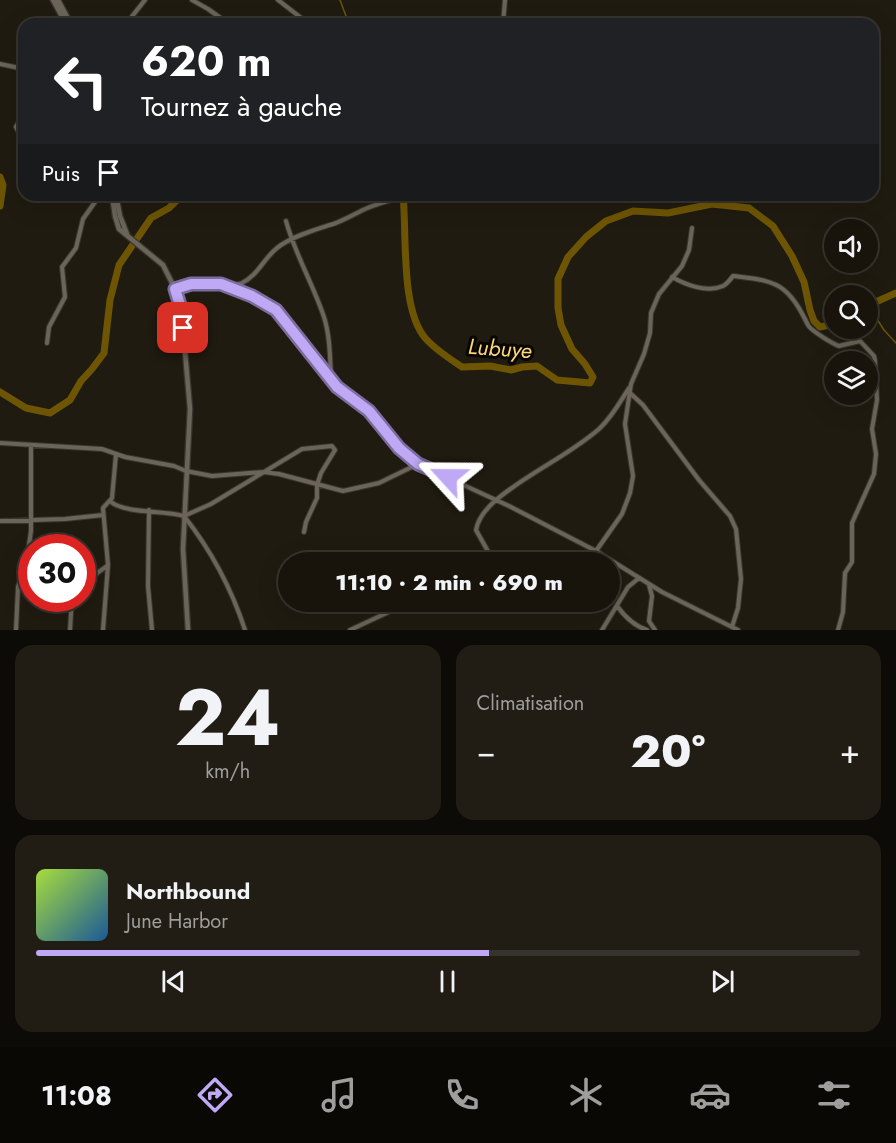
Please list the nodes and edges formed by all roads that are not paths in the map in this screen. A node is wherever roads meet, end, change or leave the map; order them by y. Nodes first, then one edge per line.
1 (53, 0) edge
2 (58, 0) edge
3 (145, 0) edge
4 (192, 0) edge
5 (278, 0) edge
6 (505, 0) edge
7 (63, 18) edge
8 (68, 18) edge
9 (131, 18) edge
10 (221, 18) edge
11 (301, 18) edge
12 (504, 18) edge
13 (0, 64) edge
14 (18, 68) edge
15 (96, 201) edge
16 (116, 201) edge
17 (391, 201) edge
18 (285, 221) dead end
19 (692, 228) dead end
20 (291, 239) junction
21 (672, 277) junction
22 (229, 286) junction
23 (175, 289) junction
24 (47, 343) dead end
25 (331, 378) junction
26 (631, 384) junction
27 (630, 393) junction
28 (0, 444) edge
29 (31, 445) junction
30 (116, 454) junction
31 (418, 464) junction
32 (186, 471) junction
33 (264, 472) junction
34 (317, 485) junction
35 (496, 500) junction
36 (111, 502) junction
37 (149, 510) junction
38 (103, 515) junction
39 (184, 516) junction
40 (31, 520) junction
41 (0, 521) edge
42 (304, 532) dead end
43 (30, 534) edge
44 (596, 550) junction
45 (488, 552) edge
46 (599, 552) edge
47 (108, 565) junction
48 (620, 566) edge
49 (96, 574) edge
50 (639, 578) junction
51 (649, 584) junction
52 (18, 587) edge
53 (620, 601) edge
54 (620, 610) edge
55 (71, 612) edge
56 (389, 612) edge
57 (613, 612) edge
58 (732, 627) junction
59 (16, 630) edge
60 (70, 630) edge
61 (103, 630) edge
62 (152, 630) edge
63 (188, 630) edge
64 (245, 630) edge
65 (350, 630) edge
66 (602, 630) edge
67 (652, 630) edge
68 (738, 630) edge
69 (838, 630) edge

1 - 7 street
2 - 8 street
3 - 9 street
4 - 10 street
5 - 11 street
6 - 12 street
13 - 14 street
15 - 24 street
16 - 23 street
17 - 20 street
18 - 20 street
19 - 21 street
20 - 22 street
20 - 25 street
21 - 26 street
21 - 69 street
22 - 23 street
22 - 25 street
23 - 32 street
25 - 31 street
26 - 27 street
26 - 35 street
27 - 44 street
27 - 58 street
28 - 29 street
29 - 30 street
29 - 40 street
30 - 32 street
30 - 36 street
31 - 34 street
31 - 35 street
32 - 33 street
32 - 39 street
33 - 34 street
33 - 34 street
33 - 39 street
34 - 42 street
35 - 44 street
35 - 45 street
36 - 37 street
36 - 38 street
37 - 39 street
37 - 62 street
38 - 40 street
38 - 47 street
39 - 63 street
39 - 64 street
40 - 41 street
40 - 43 street
44 - 46 street
47 - 49 street
47 - 61 street
48 - 50 street
50 - 51 street
50 - 53 street
51 - 58 street
51 - 67 street
52 - 59 street
54 - 67 street
55 - 60 street
56 - 65 street
57 - 66 street
58 - 68 street

